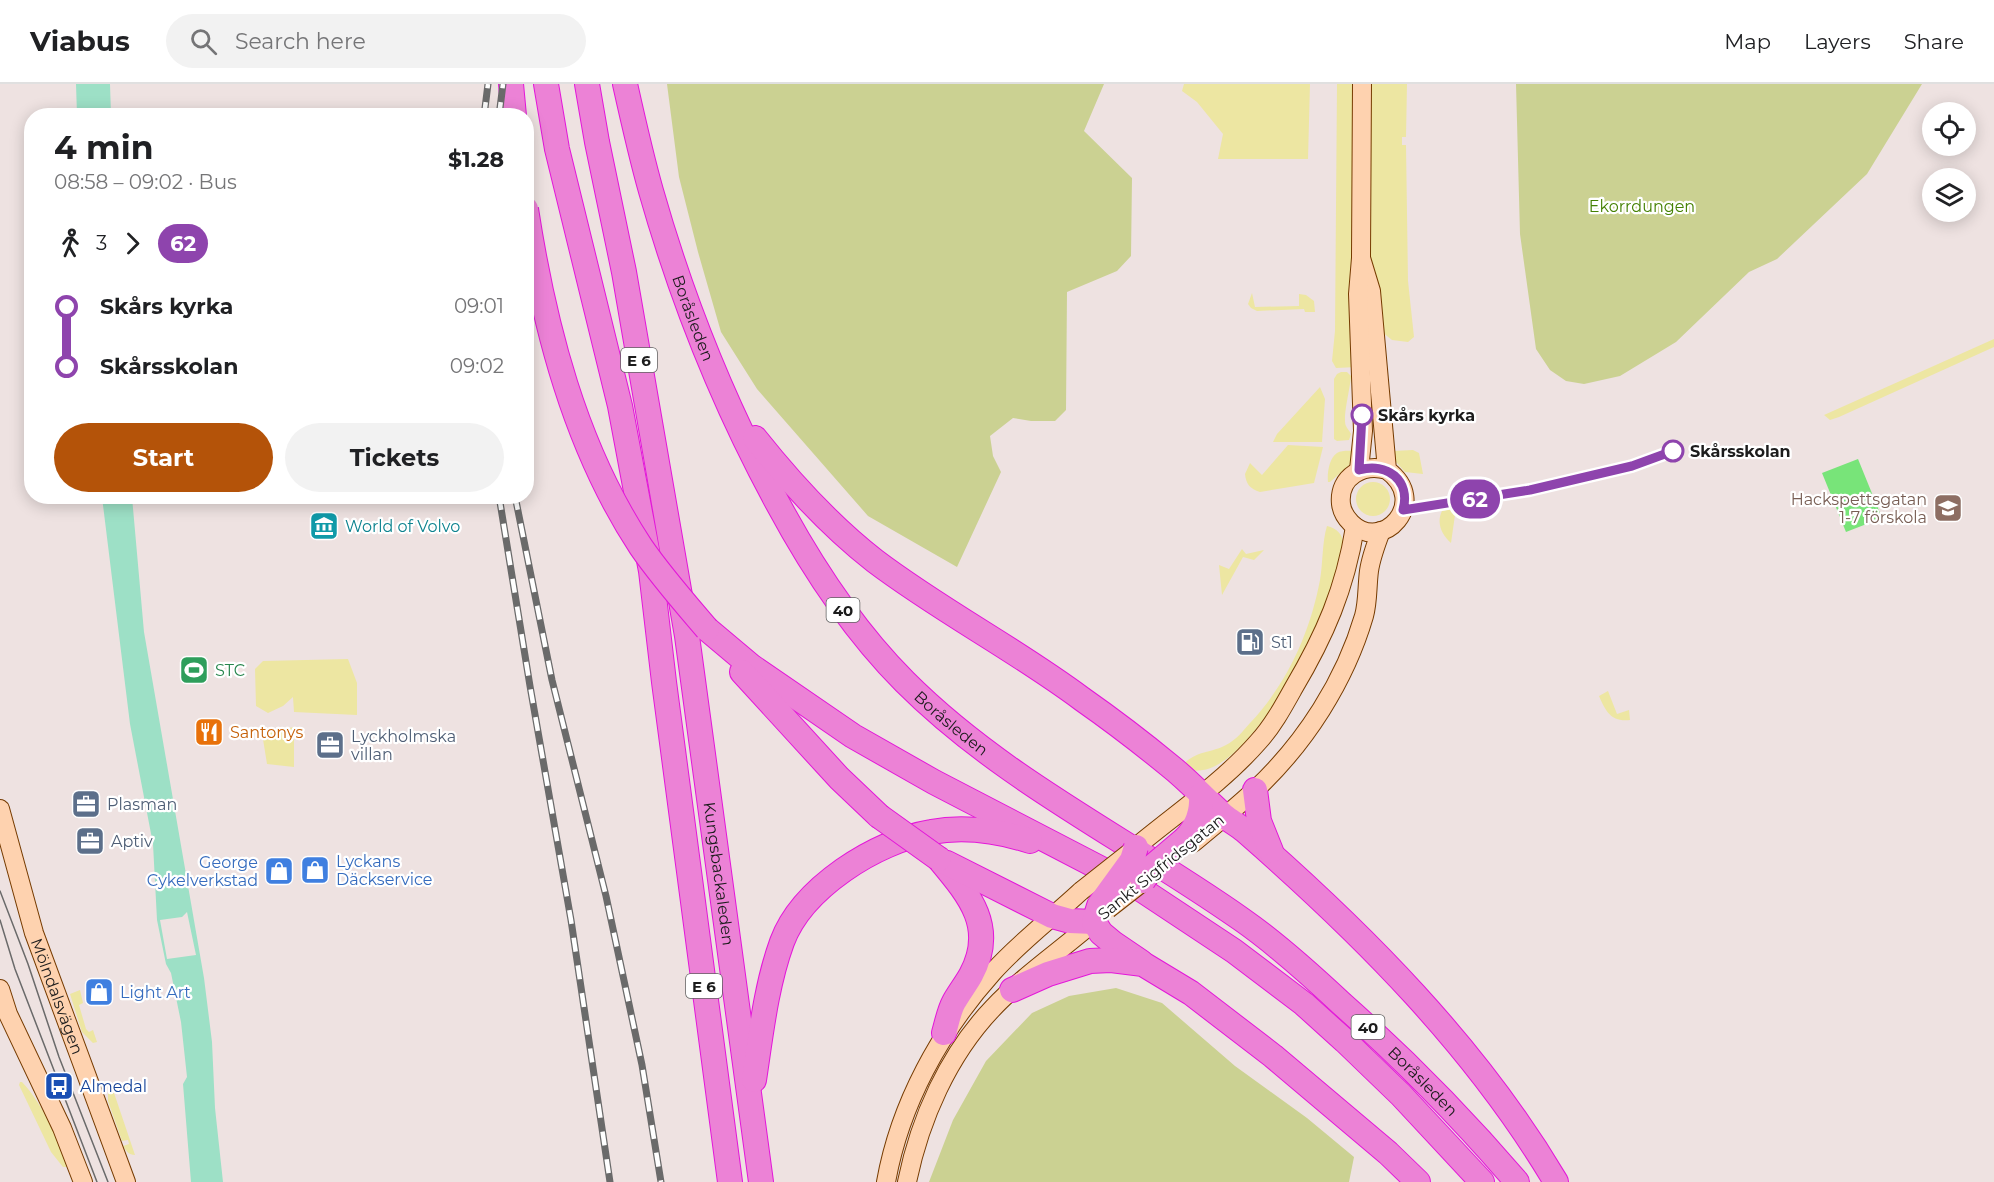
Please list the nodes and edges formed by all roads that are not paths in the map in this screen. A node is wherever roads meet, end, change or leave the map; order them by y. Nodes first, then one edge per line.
1 (511, 84) edge
2 (546, 84) edge
3 (587, 84) edge
4 (625, 84) edge
5 (1362, 84) edge
6 (513, 108) edge
7 (534, 255) edge
8 (1361, 258) junction
9 (729, 406) junction
10 (1359, 470) junction
11 (1387, 471) junction
12 (1355, 527) junction
13 (1381, 531) junction
14 (697, 632) junction
15 (743, 666) junction
16 (1255, 790) junction
17 (1201, 795) junction
18 (0, 809) edge
19 (1224, 816) junction
20 (1189, 841) junction
21 (1136, 847) joint
22 (1072, 854) junction
23 (1273, 856) junction
24 (939, 859) junction
25 (1143, 881) joint
26 (1096, 906) junction
27 (1052, 916) junction
28 (1143, 964) junction
29 (0, 989) edge
30 (1012, 990) junction
31 (945, 1033) junction
32 (750, 1109) junction
33 (83, 1182) edge
34 (126, 1182) edge
35 (730, 1182) edge
36 (761, 1182) edge
37 (886, 1182) edge
38 (907, 1182) edge
39 (1418, 1182) edge
40 (1482, 1182) edge
41 (1517, 1182) edge
42 (1556, 1182) edge

1 - 6 highway
2 - 35 highway, Kungsbackaleden / E 6
3 - 14 highway, E 6
4 - 9 highway, Boråsleden / 40
5 - 8 street
7 - 14 highway, 40, bridge
8 - 10 street
8 - 11 street
9 - 17 highway
9 - 41 highway, Boråsleden / 40
10 - 11 street
10 - 12 street
11 - 13 street
12 - 13 street
12 - 17 street, Sankt Sigfridsgatan
13 - 16 street, Sankt Sigfridsgatan
14 - 15 highway, Boråsleden / 40
14 - 32 highway, Kungsbackaleden / E 6
15 - 22 highway, Boråsleden / 40
15 - 24 highway, 40, bridge
16 - 19 street, Sankt Sigfridsgatan
16 - 23 highway
17 - 19 highway
17 - 20 highway
17 - 21 street, Sankt Sigfridsgatan
18 - 34 street, Mölndalsvägen
19 - 20 street, Sankt Sigfridsgatan
19 - 23 highway
20 - 25 highway, bridge
21 - 26 highway, bridge
22 - 32 highway
22 - 40 highway, Boråsleden / 40
23 - 42 highway
24 - 27 highway
24 - 31 highway
25 - 26 street, Sankt Sigfridsgatan, bridge
26 - 27 highway
26 - 28 highway
26 - 30 street, Sankt Sigfridsgatan
27 - 31 street
28 - 30 highway
28 - 39 highway
29 - 33 street
30 - 38 street, Sankt Sigfridsgatan
31 - 37 street
32 - 36 highway, Kungsbackaleden / E 6

